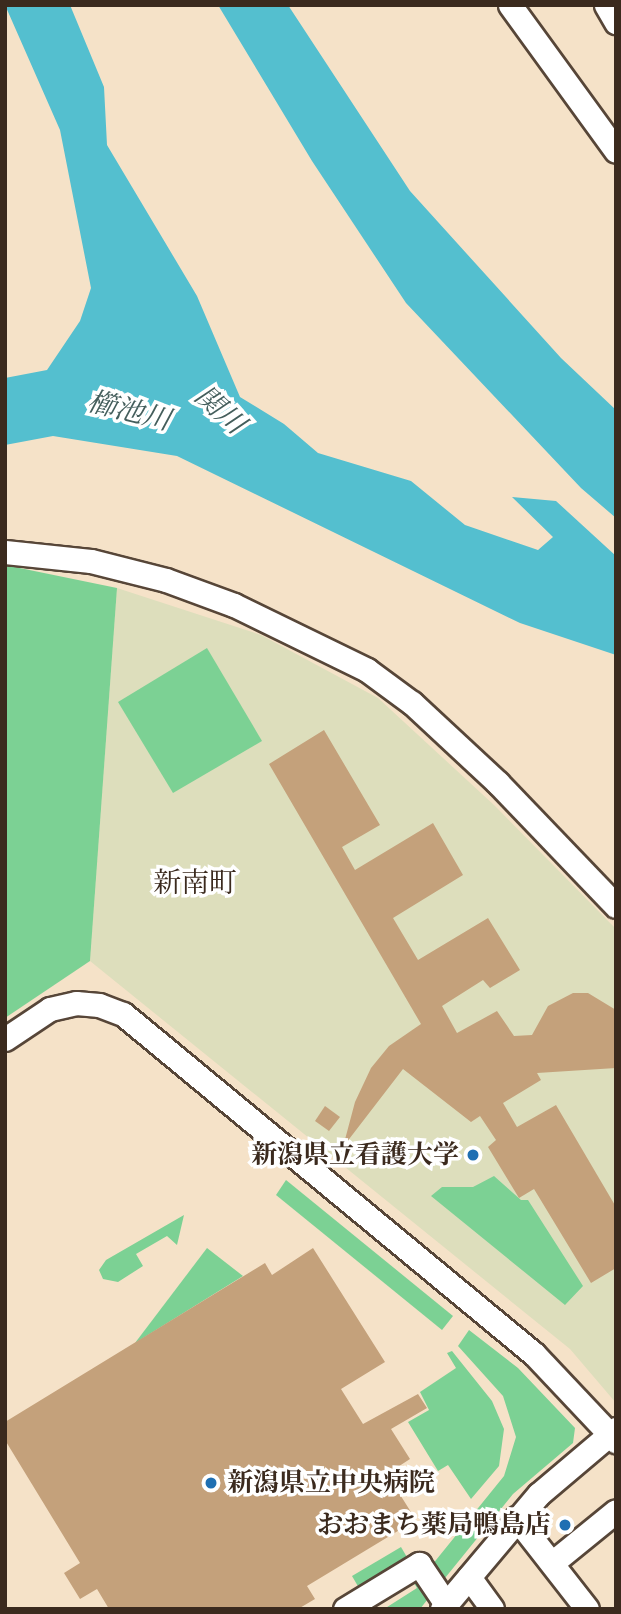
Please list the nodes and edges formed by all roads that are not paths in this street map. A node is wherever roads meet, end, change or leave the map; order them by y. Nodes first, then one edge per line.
1 (510, 5) edge
2 (606, 5) edge
3 (616, 22) edge
4 (616, 152) edge
5 (5, 552) edge
6 (616, 906) edge
7 (5, 1039) edge
8 (614, 1434) edge
9 (616, 1511) edge
10 (516, 1518) junction
11 (552, 1563) junction
12 (469, 1577) junction
13 (444, 1607) edge
14 (345, 1609) edge
15 (492, 1609) edge
16 (587, 1609) edge

1 - 4 street
2 - 3 street
5 - 6 street
7 - 8 street
8 - 10 street
9 - 11 street
10 - 11 street
10 - 12 street
11 - 16 street
12 - 13 street
12 - 15 street
13 - 14 street

